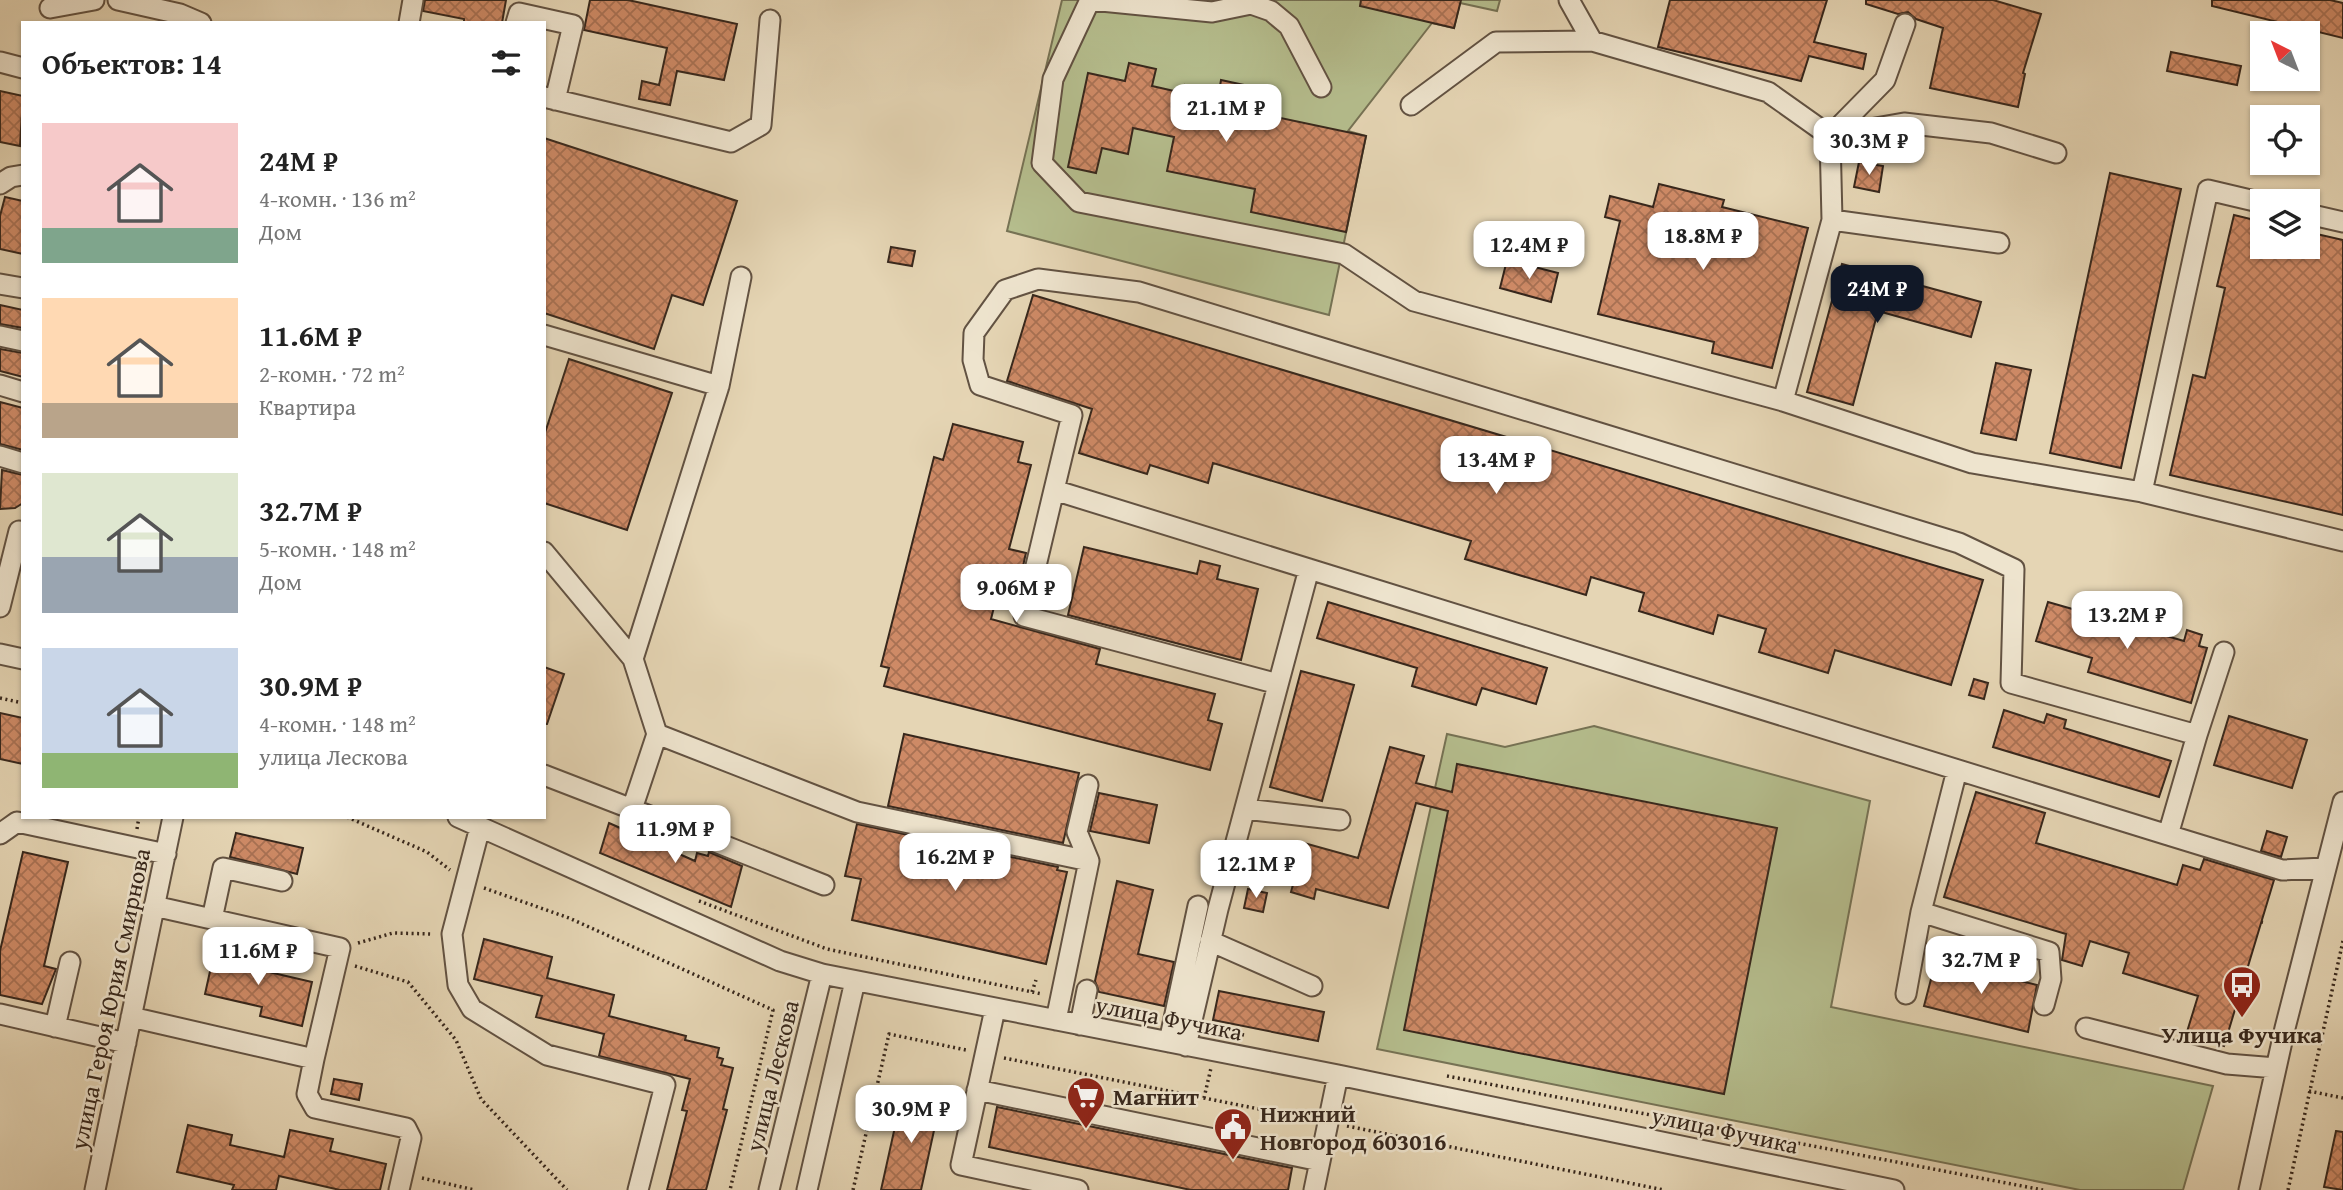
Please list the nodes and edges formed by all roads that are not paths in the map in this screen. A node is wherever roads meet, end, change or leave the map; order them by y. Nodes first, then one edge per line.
1 (94, 0) edge
2 (118, 0) edge
3 (413, 0) edge
4 (1091, 0) edge
5 (1569, 0) edge
6 (50, 8) dead end
7 (770, 20) dead end
8 (196, 21) edge
9 (409, 21) edge
10 (517, 21) edge
11 (1905, 24) dead end
12 (1592, 41) junction
13 (0, 62) edge
14 (21, 67) edge
15 (1321, 87) dead end
16 (550, 99) edge
17 (1411, 105) dead end
18 (1830, 136) junction
19 (2056, 153) dead end
20 (21, 175) edge
21 (0, 184) edge
22 (2250, 200) edge
23 (2320, 217) edge
24 (1832, 220) junction
25 (2343, 222) edge
26 (1999, 243) dead end
27 (741, 277) dead end
28 (0, 284) edge
29 (21, 288) edge
30 (0, 336) edge
31 (546, 336) edge
32 (21, 341) edge
33 (0, 385) edge
34 (719, 386) junction
35 (21, 391) edge
36 (1783, 401) junction
37 (0, 456) edge
38 (21, 462) edge
39 (1054, 490) junction
40 (2142, 492) junction
41 (21, 532) edge
42 (2343, 541) edge
43 (546, 554) edge
44 (1309, 569) junction
45 (0, 607) edge
46 (2224, 652) dead end
47 (0, 654) edge
48 (21, 659) edge
49 (633, 659) junction
50 (1278, 684) junction
51 (657, 734) junction
52 (2197, 735) junction
53 (1957, 769) junction
54 (546, 776) edge
55 (1088, 785) dead end
56 (2343, 802) edge
57 (632, 809) junction
58 (1245, 809) junction
59 (173, 819) edge
60 (463, 819) edge
61 (1340, 820) dead end
62 (481, 827) junction
63 (0, 834) edge
64 (2168, 835) junction
65 (166, 854) junction
66 (1089, 861) junction
67 (2325, 868) junction
68 (282, 881) dead end
69 (824, 885) dead end
70 (155, 906) junction
71 (1198, 906) dead end
72 (1921, 912) junction
73 (212, 919) junction
74 (1210, 941) junction
75 (70, 962) dead end
76 (822, 974) junction
77 (855, 981) junction
78 (1312, 986) dead end
79 (1087, 989) dead end
80 (1906, 994) dead end
81 (2043, 1005) dead end
82 (995, 1009) junction
83 (0, 1014) edge
84 (131, 1017) junction
85 (1056, 1020) junction
86 (1080, 1025) junction
87 (55, 1027) junction
88 (2086, 1028) dead end
89 (126, 1043) junction
90 (1178, 1044) junction
91 (314, 1059) junction
92 (2276, 1068) junction
93 (1338, 1075) junction
94 (977, 1090) junction
95 (1320, 1161) junction
96 (401, 1182) edge
97 (94, 1190) edge
98 (638, 1190) edge
99 (769, 1190) edge
100 (807, 1190) edge
101 (1078, 1190) edge
102 (1314, 1190) edge
103 (1894, 1190) edge
104 (2249, 1190) edge

1 - 6 street
2 - 8 street
3 - 9 street
4 - 15 street
4 - 36 street
5 - 12 street
7 - 16 street
10 - 16 street
11 - 18 street
12 - 17 street
12 - 18 street
13 - 14 street
18 - 19 street
18 - 24 street
20 - 21 street
22 - 40 street
23 - 25 street
24 - 26 street
24 - 36 street
27 - 34 street
28 - 29 street
30 - 32 street
31 - 34 street
33 - 35 street
34 - 49 street
36 - 40 street
37 - 38 street
39 - 44 street
39 - 50 street
39 - 52 street
40 - 42 street
41 - 45 street
43 - 49 street
44 - 50 street
44 - 53 street
46 - 52 street
47 - 48 street
49 - 51 street
50 - 58 street
51 - 57 street
51 - 66 street
52 - 64 street
53 - 64 street
53 - 72 street
54 - 57 street
55 - 66 street
56 - 67 street
57 - 69 street
58 - 61 street
58 - 74 street
59 - 65 street, улица Героя Юрия Смирнова
60 - 62 street, улица Фучика
62 - 76 street, улица Фучика
62 - 98 street
63 - 65 street
64 - 67 street
65 - 70 street, улица Героя Юрия Смирнова
66 - 85 street
67 - 92 street
68 - 73 street
70 - 73 street
70 - 84 street, улица Героя Юрия Смирнова
71 - 90 street
72 - 80 street
72 - 81 street
73 - 91 street
74 - 78 street
74 - 90 street
75 - 87 street
76 - 77 street, улица Фучика
76 - 99 street, улица Лескова
77 - 82 street, улица Фучика
77 - 100 street
79 - 86 street
82 - 85 street, улица Фучика
82 - 94 street
83 - 87 street
84 - 89 street, улица Героя Юрия Смирнова
84 - 91 street
85 - 86 street, улица Фучика
86 - 90 street, улица Фучика
87 - 89 street
88 - 92 street
89 - 97 street, улица Героя Юрия Смирнова
90 - 93 street, улица Фучика
91 - 96 street
92 - 104 street
93 - 95 street
93 - 103 street, улица Фучика
94 - 95 street
94 - 101 street
95 - 102 street

